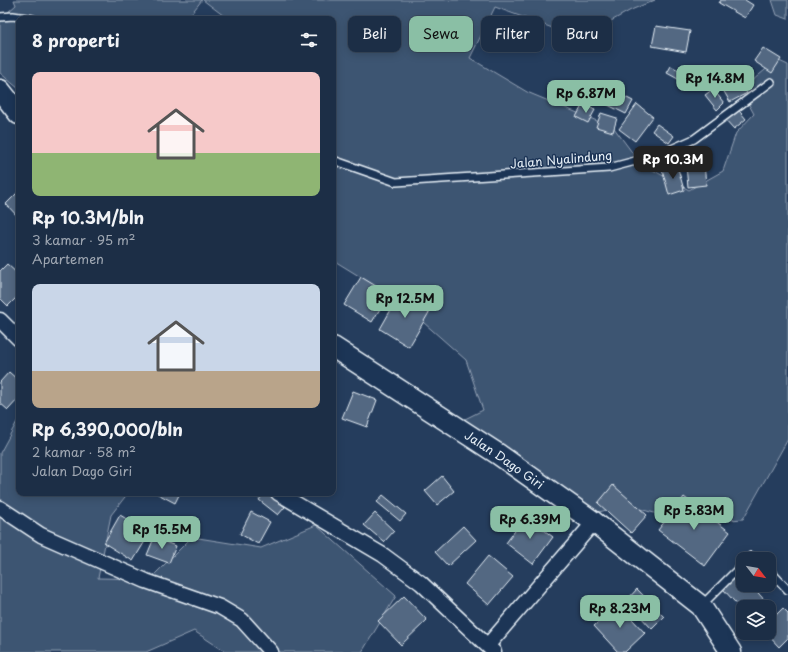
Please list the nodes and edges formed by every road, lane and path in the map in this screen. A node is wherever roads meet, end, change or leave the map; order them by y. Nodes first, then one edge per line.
1 (16, 16) edge
2 (0, 17) edge
3 (771, 82) dead end
4 (0, 90) edge
5 (16, 110) edge
6 (336, 161) edge
7 (0, 320) edge
8 (16, 336) edge
9 (336, 349) edge
10 (283, 496) edge
11 (0, 508) edge
12 (594, 522) junction
13 (736, 571) edge
14 (776, 577) edge
15 (788, 590) edge
16 (702, 606) junction
17 (491, 648) edge
18 (271, 652) edge
19 (731, 652) edge

1 - 2 lane
3 - 6 lane, Jalan Nyalindung
4 - 5 main road
7 - 8 street
9 - 12 main road, Jalan Dago Giri
10 - 17 street
11 - 18 street
12 - 16 main road, Jalan Dago Giri
12 - 17 street
13 - 16 lane
14 - 15 lane
16 - 19 main road, Jalan Dago Giri

